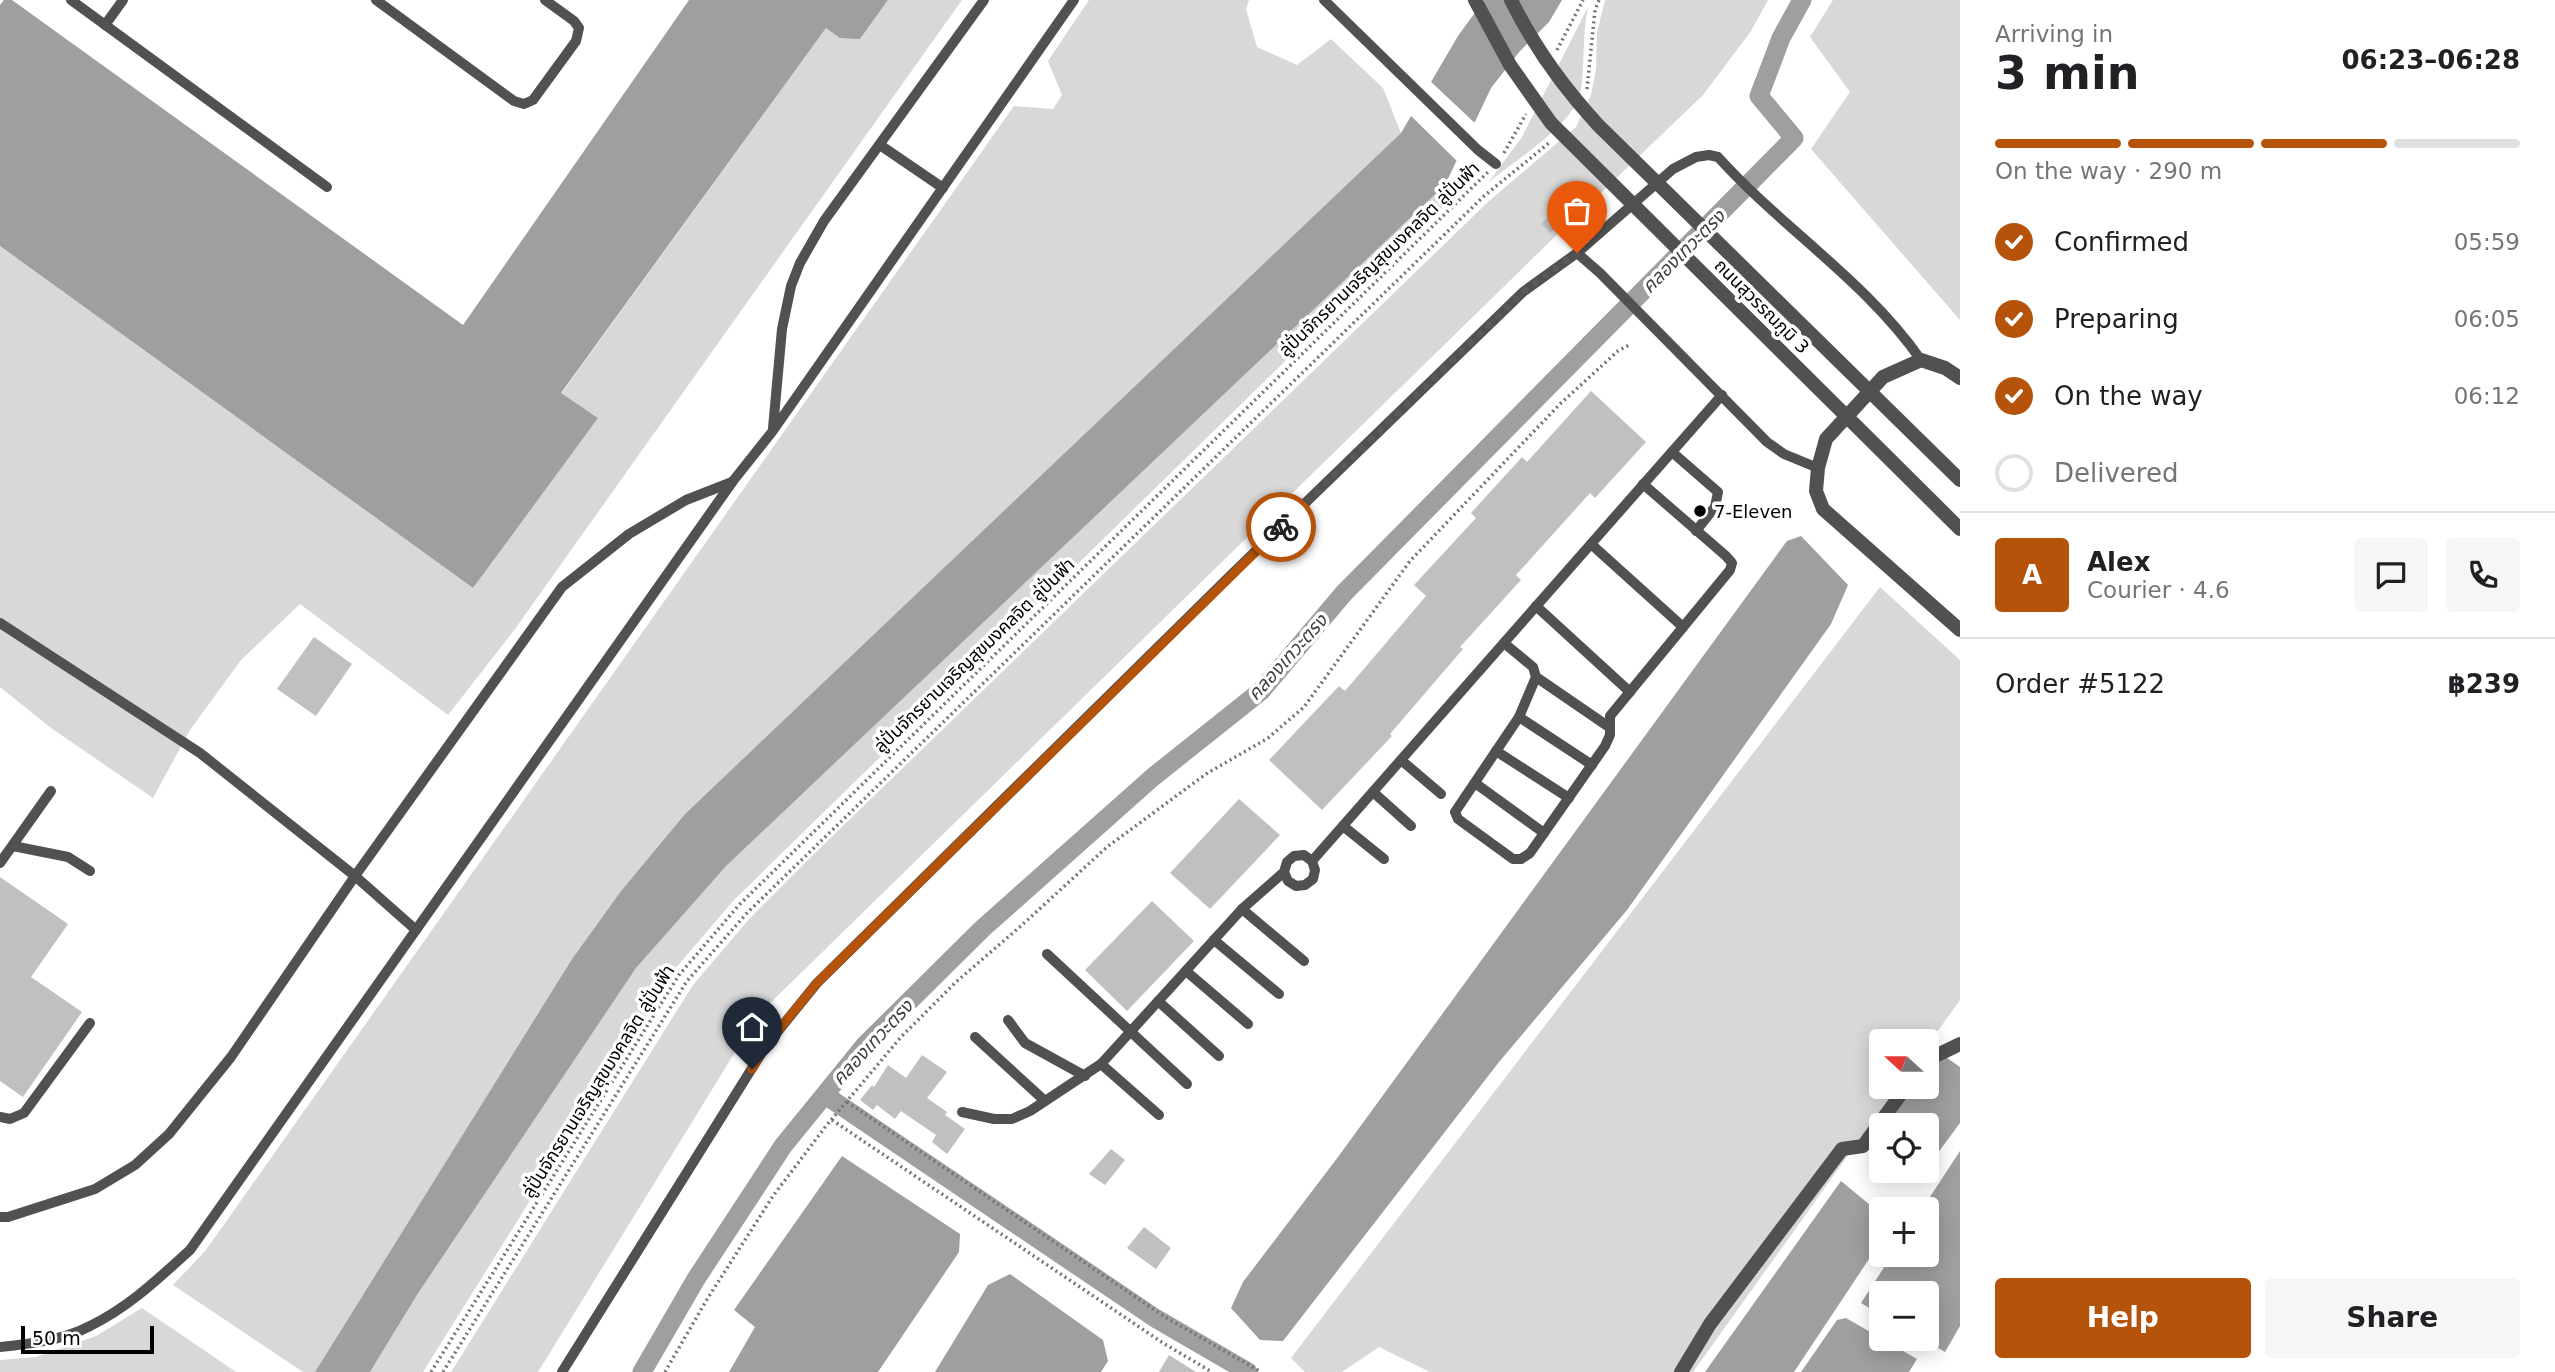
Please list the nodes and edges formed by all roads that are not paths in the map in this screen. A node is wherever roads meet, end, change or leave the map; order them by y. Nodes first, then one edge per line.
1 (71, 0) edge
2 (123, 0) edge
3 (376, 0) edge
4 (545, 0) edge
5 (984, 0) edge
6 (1074, 0) edge
7 (1324, 0) edge
8 (1475, 0) edge
9 (1511, 0) edge
10 (104, 25) junction
11 (880, 145) junction
12 (1496, 164) road end
13 (327, 187) dead end
14 (943, 188) junction
15 (1577, 253) junction
16 (1922, 360) junction
17 (1960, 378) edge
18 (1722, 395) junction
19 (772, 432) junction
20 (1672, 452) junction
21 (1818, 468) junction
22 (1960, 480) edge
23 (733, 481) junction
24 (1643, 484) junction
25 (1960, 529) edge
26 (1696, 531) junction
27 (1591, 544) junction
28 (1536, 606) junction
29 (0, 623) edge
30 (1683, 627) junction
31 (1960, 630) edge
32 (1504, 643) junction
33 (1536, 677) junction
34 (1630, 692) junction
35 (1519, 717) junction
36 (1609, 727) junction
37 (1496, 751) junction
38 (1401, 760) junction
39 (1592, 765) junction
40 (1475, 783) junction
41 (51, 791) dead end
42 (1373, 792) junction
43 (1441, 794) dead end
44 (1569, 798) junction
45 (1343, 826) junction
46 (1411, 826) dead end
47 (1544, 833) junction
48 (13, 846) junction
49 (1384, 859) dead end
50 (1312, 861) junction
51 (0, 863) edge
52 (90, 871) dead end
53 (1284, 872) junction
54 (355, 876) junction
55 (1242, 909) junction
56 (416, 930) junction
57 (1214, 940) junction
58 (1047, 954) dead end
59 (1304, 961) dead end
60 (1186, 971) junction
61 (1279, 994) dead end
62 (1158, 1001) junction
63 (1008, 1020) dead end
64 (90, 1023) dead end
65 (1248, 1024) dead end
66 (1130, 1032) junction
67 (975, 1037) dead end
68 (1960, 1044) edge
69 (1939, 1054) edge
70 (1219, 1056) dead end
71 (1101, 1064) junction
72 (1085, 1076) junction
73 (1187, 1084) dead end
74 (1897, 1099) edge
75 (1045, 1101) junction
76 (962, 1112) dead end
77 (1159, 1115) dead end
78 (0, 1116) edge
79 (0, 1217) edge
80 (0, 1347) edge
81 (562, 1372) edge
82 (1681, 1372) edge

1 - 10 lane
2 - 10 lane
3 - 4 lane
5 - 11 lane
6 - 14 lane
7 - 12 lane
8 - 25 street, ถนนสุวรรณภูมิ 3, bridge
9 - 22 street, ถนนสุวรรณภูมิ 3, bridge
10 - 13 lane
11 - 14 lane
11 - 19 lane
14 - 19 lane
15 - 16 lane
15 - 18 lane
15 - 81 lane
16 - 17 street
16 - 21 street
18 - 20 lane
18 - 21 lane
19 - 23 lane
20 - 24 lane
20 - 26 lane
21 - 31 street
23 - 54 lane
23 - 56 lane
24 - 26 lane
24 - 27 lane
26 - 30 lane
27 - 28 lane
27 - 30 lane
28 - 32 lane
28 - 34 lane
29 - 54 lane
30 - 34 lane
32 - 33 lane
32 - 38 lane
33 - 35 lane
33 - 36 lane
34 - 36 lane
35 - 37 lane
35 - 39 lane
36 - 39 lane
37 - 40 lane
37 - 44 lane
38 - 42 lane
38 - 43 lane
39 - 44 lane
40 - 47 lane
40 - 47 lane
41 - 48 lane
42 - 45 lane
42 - 46 lane
44 - 47 lane
45 - 49 lane
45 - 50 lane
48 - 51 lane
48 - 52 lane
50 - 53 lane
50 - 53 lane
53 - 55 lane
54 - 56 lane
54 - 79 lane
55 - 57 lane
55 - 59 lane
56 - 80 lane
57 - 60 lane
57 - 61 lane
58 - 66 lane
60 - 62 lane
60 - 65 lane
62 - 66 lane
62 - 70 lane
63 - 72 lane
64 - 78 lane
66 - 71 lane
66 - 73 lane
67 - 75 lane
68 - 69 street
71 - 72 lane
71 - 77 lane
72 - 75 lane
74 - 82 street
75 - 76 lane

